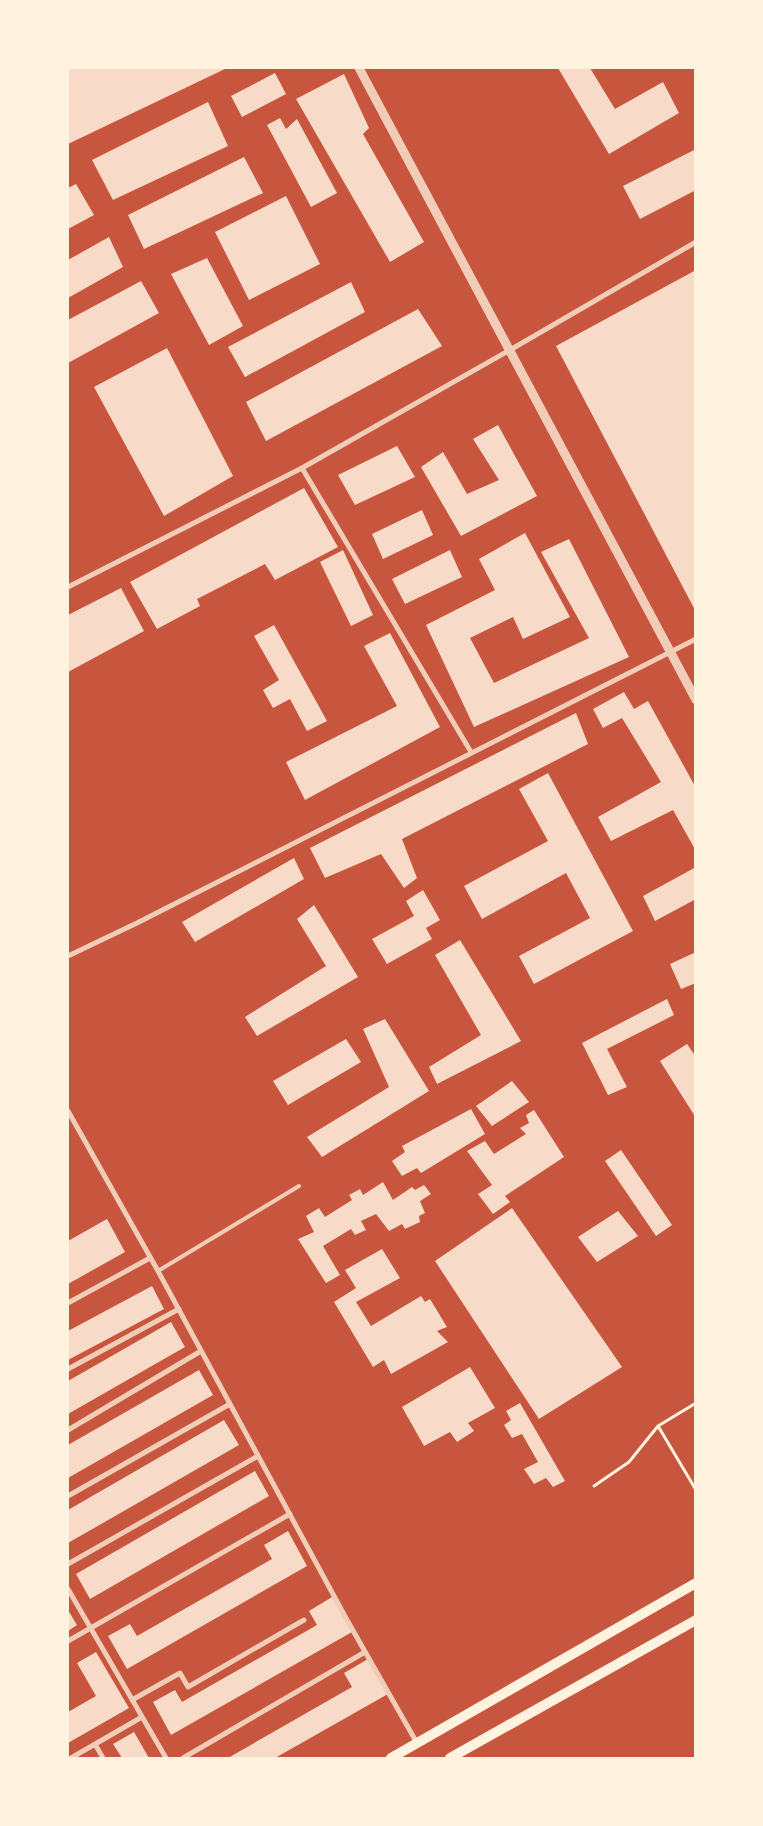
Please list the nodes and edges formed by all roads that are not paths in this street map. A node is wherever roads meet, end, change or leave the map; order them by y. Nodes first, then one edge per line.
1 (359, 68) edge
2 (696, 242) edge
3 (510, 350) junction
4 (302, 468) junction
5 (68, 587) edge
6 (696, 640) edge
7 (671, 652) junction
8 (696, 700) edge
9 (471, 752) junction
10 (68, 956) edge
11 (68, 1111) edge
12 (300, 1186) dead end
13 (150, 1258) junction
14 (158, 1271) junction
15 (68, 1303) edge
16 (179, 1309) junction
17 (202, 1351) junction
18 (68, 1369) edge
19 (230, 1404) junction
20 (68, 1430) edge
21 (258, 1456) junction
22 (68, 1496) edge
23 (290, 1514) junction
24 (68, 1564) edge
25 (696, 1583) edge
26 (68, 1589) edge
27 (304, 1620) dead end
28 (696, 1620) edge
29 (90, 1628) junction
30 (68, 1641) edge
31 (366, 1652) junction
32 (132, 1700) junction
33 (142, 1717) junction
34 (95, 1744) junction
35 (418, 1744) junction
36 (71, 1758) edge
37 (103, 1758) edge
38 (166, 1758) edge
39 (183, 1758) edge
40 (391, 1758) edge
41 (450, 1758) edge

1 - 3 street
2 - 3 street
3 - 4 street
3 - 7 street
4 - 5 street
4 - 9 street
6 - 7 street
7 - 8 street
7 - 9 street
9 - 10 street
11 - 13 street
12 - 14 lane
13 - 14 street
13 - 15 street
14 - 16 street
16 - 17 street
16 - 18 street
17 - 19 street
17 - 20 street
19 - 21 street
19 - 22 street
21 - 23 street
21 - 24 street
23 - 29 street
23 - 31 street
25 - 35 main road
26 - 29 street
27 - 32 street
28 - 41 main road
29 - 30 street
29 - 32 street
31 - 35 street
31 - 39 street
32 - 33 street
33 - 34 street
33 - 38 street
34 - 36 street
34 - 37 street
35 - 40 main road

